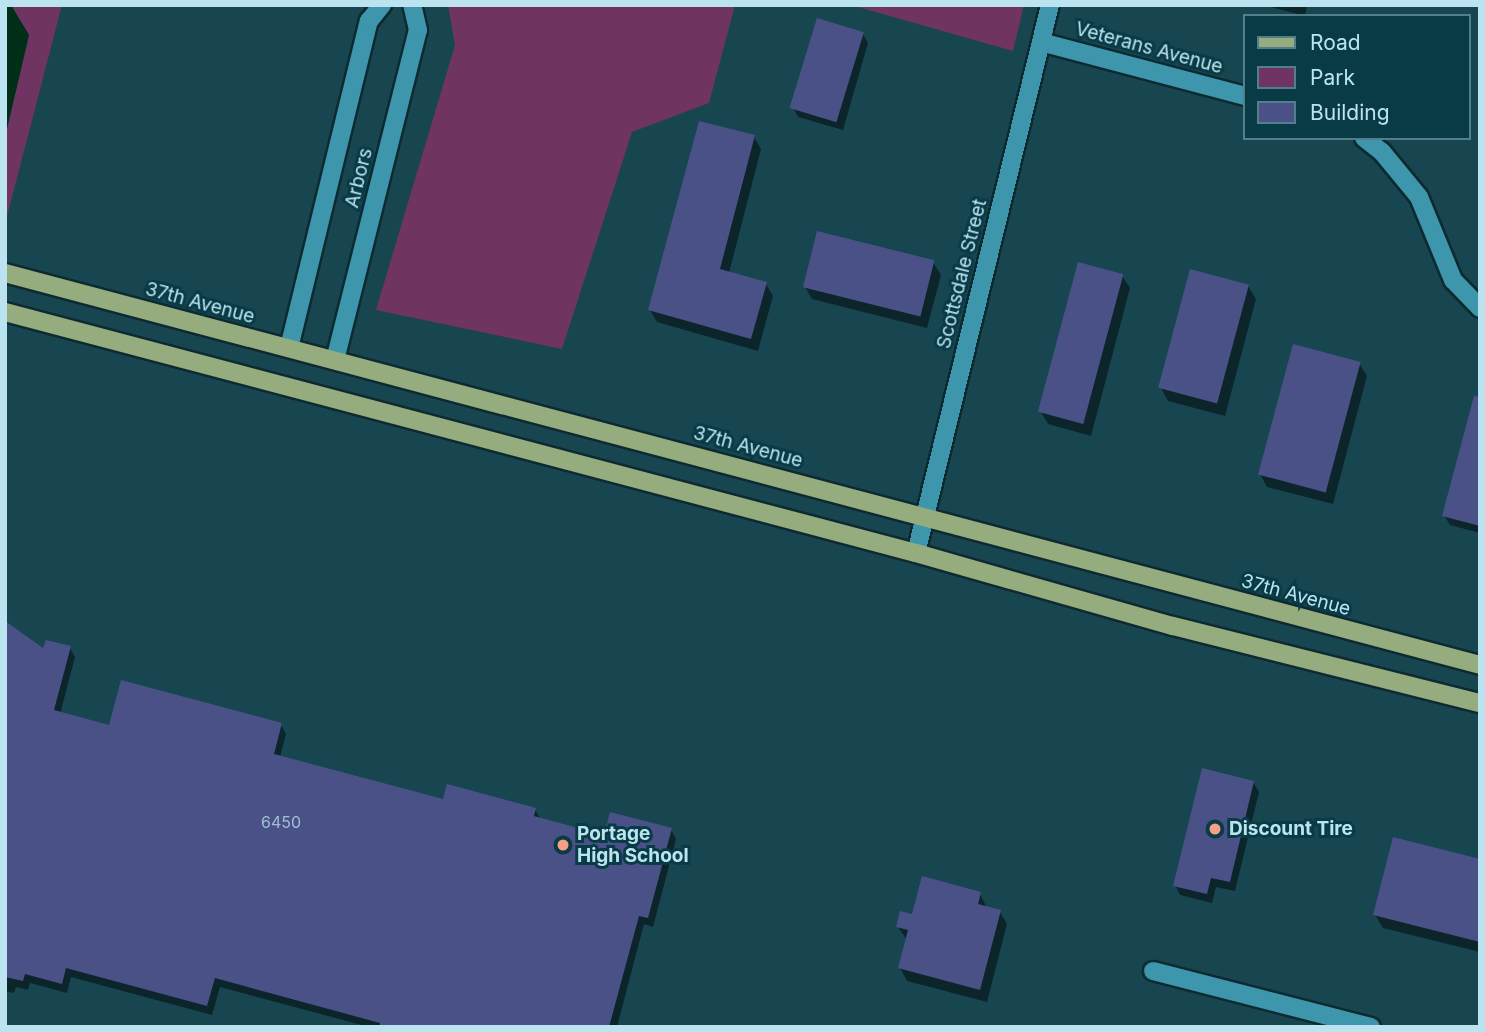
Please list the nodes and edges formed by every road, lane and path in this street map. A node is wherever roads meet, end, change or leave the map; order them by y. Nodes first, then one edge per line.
1 (382, 5) edge
2 (412, 5) edge
3 (1050, 5) edge
4 (1041, 41) junction
5 (1244, 96) edge
6 (1366, 140) edge
7 (5, 273) edge
8 (1480, 309) edge
9 (5, 313) edge
10 (289, 348) junction
11 (335, 360) junction
12 (925, 515) junction
13 (916, 553) junction
14 (1480, 665) edge
15 (1480, 704) edge
16 (1153, 971) dead end
17 (1371, 1027) edge

1 - 10 street, Arbors
2 - 11 street, Arbors
3 - 4 street, Scottsdale Street
4 - 5 street, Veterans Avenue
4 - 12 street, Scottsdale Street
6 - 8 street
7 - 10 main road, 37th Avenue
9 - 13 main road
10 - 11 main road, 37th Avenue
11 - 12 main road, 37th Avenue
12 - 13 street, Scottsdale Street
12 - 14 main road, 37th Avenue
13 - 15 main road
16 - 17 street

